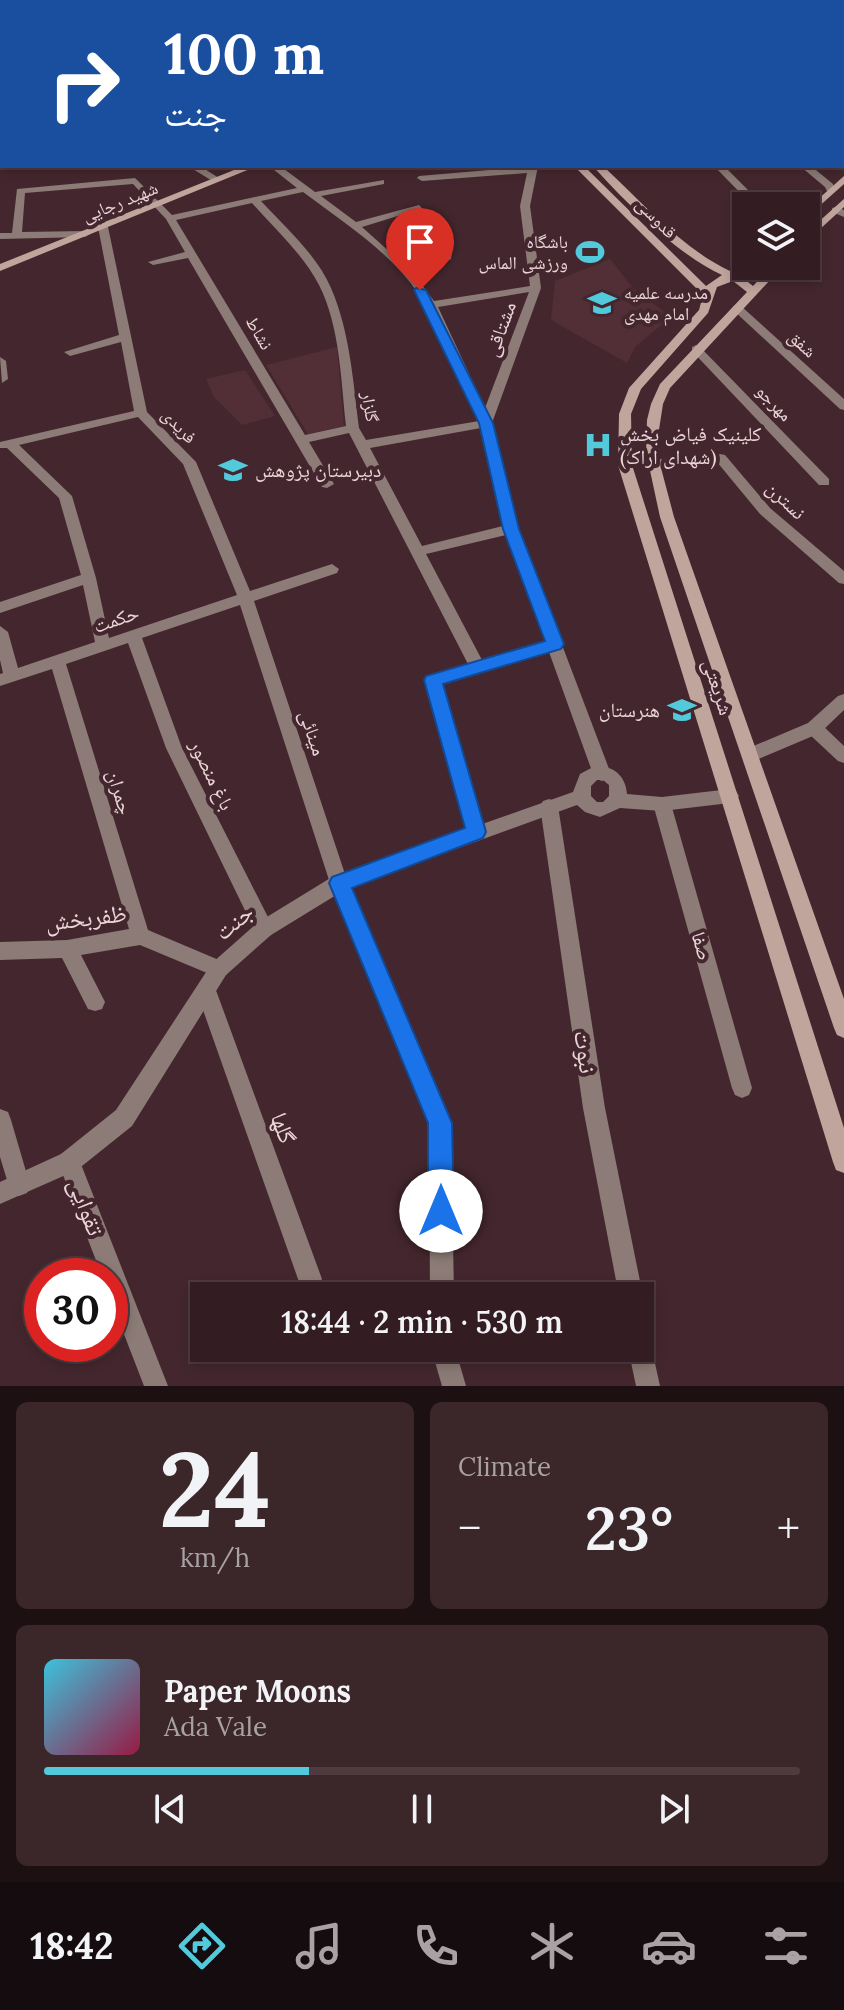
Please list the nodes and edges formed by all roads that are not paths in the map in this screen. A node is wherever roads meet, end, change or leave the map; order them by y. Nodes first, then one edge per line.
1 (196, 168) edge
2 (247, 168) edge
3 (277, 168) edge
4 (532, 168) edge
5 (581, 168) edge
6 (600, 168) edge
7 (721, 168) edge
8 (808, 168) edge
9 (422, 178) dead end
10 (844, 179) edge
11 (217, 180) junction
12 (381, 182) dead end
13 (831, 191) junction
14 (309, 192) junction
15 (745, 192) edge
16 (254, 200) junction
17 (820, 202) edge
18 (155, 205) junction
19 (841, 209) edge
20 (170, 218) junction
21 (354, 226) junction
22 (103, 227) junction
23 (820, 227) edge
24 (85, 234) junction
25 (17, 235) junction
26 (0, 236) edge
27 (191, 254) junction
28 (153, 262) dead end
29 (705, 263) junction
30 (0, 268) edge
31 (684, 269) junction
32 (732, 275) edge
33 (410, 276) junction
34 (729, 277) junction
35 (763, 280) edge
36 (536, 288) junction
37 (752, 291) junction
38 (709, 295) junction
39 (430, 305) junction
40 (737, 308) junction
41 (125, 337) junction
42 (696, 349) junction
43 (70, 352) dead end
44 (0, 361) edge
45 (2, 379) dead end
46 (844, 406) edge
47 (141, 413) junction
48 (486, 423) junction
49 (353, 428) junction
50 (301, 440) junction
51 (5, 444) edge
52 (362, 445) junction
53 (651, 464) junction
54 (824, 482) dead end
55 (327, 484) dead end
56 (511, 529) junction
57 (420, 551) junction
58 (332, 569) dead end
59 (89, 578) junction
60 (844, 579) edge
61 (245, 597) junction
62 (0, 608) edge
63 (0, 632) edge
64 (133, 635) junction
65 (555, 644) junction
66 (103, 645) junction
67 (57, 660) junction
68 (478, 667) junction
69 (6, 678) edge
70 (844, 700) edge
71 (814, 728) junction
72 (750, 755) junction
73 (844, 756) edge
74 (602, 774) junction
75 (582, 796) junction
76 (730, 796) junction
77 (618, 801) junction
78 (662, 804) junction
79 (549, 806) junction
80 (476, 832) junction
81 (339, 883) junction
82 (264, 929) junction
83 (140, 936) junction
84 (67, 949) junction
85 (0, 951) edge
86 (219, 969) junction
87 (207, 993) junction
88 (95, 1002) dead end
89 (844, 1028) edge
90 (742, 1088) dead end
91 (0, 1120) edge
92 (69, 1162) junction
93 (844, 1162) edge
94 (10, 1189) edge
95 (310, 1279) dead end
96 (442, 1282) edge
97 (628, 1282) edge
98 (447, 1362) edge
99 (643, 1362) edge
100 (156, 1386) edge
101 (454, 1386) edge
102 (648, 1386) edge

1 - 11 street
2 - 11 main road, شهید رجایی
3 - 14 street
4 - 9 street
4 - 36 street, مشتاقی
5 - 31 main road, قدوسی
6 - 29 main road, قدوسی
7 - 15 street
8 - 13 street
10 - 13 main road
11 - 18 main road, شهید رجایی
12 - 14 street
13 - 17 main road
14 - 16 street
14 - 21 street
16 - 20 street
16 - 49 street, گلزار
18 - 20 street, نشاط
18 - 22 main road, شهید رجایی
18 - 25 street, نشاط
19 - 23 main road
20 - 27 street, نشاط
21 - 33 street
21 - 33 street
22 - 24 main road, شهید رجایی
22 - 41 street, فریدی
24 - 25 street
24 - 30 main road, شهید رجایی
25 - 26 street
27 - 28 street
27 - 50 street, نشاط
29 - 31 main road
29 - 34 main road, قدوسی
31 - 38 main road, قدوسی
32 - 34 main road, شریعتی
33 - 39 street
34 - 37 main road, قدوسی
34 - 38 main road, شریعتی
35 - 37 main road, شریعتی
36 - 39 street
36 - 48 street, مشتاقی
37 - 40 main road, شریعتی
38 - 76 main road, شریعتی
39 - 48 street
40 - 42 main road, شریعتی
40 - 46 street, شفق
41 - 43 street
41 - 47 street, فریدی
42 - 53 main road, شریعتی
42 - 54 street, مهرجو
44 - 45 street
47 - 51 street
47 - 61 street, فریدی
48 - 52 street
48 - 56 street
49 - 50 street
49 - 52 street, گلزار
50 - 55 street, نشاط
51 - 59 street
52 - 57 street, گلزار
53 - 60 street, نسترن
53 - 72 main road, شریعتی
56 - 57 street
56 - 65 street
57 - 68 street, گلزار
58 - 61 street, حکمت
59 - 62 street
59 - 66 street
61 - 64 street, حکمت
61 - 81 street, مینائی
63 - 69 street
64 - 66 street, حکمت
64 - 82 street, باغ منصور
65 - 68 street
65 - 74 street
66 - 67 street, حکمت
67 - 69 street, حکمت
67 - 83 street, چمران
68 - 80 street
70 - 71 street
71 - 72 street
71 - 73 street
72 - 89 main road, شریعتی
74 - 75 street
74 - 77 street
75 - 77 street
75 - 79 street, جنت
76 - 78 street
76 - 93 main road, شریعتی
77 - 78 street
78 - 90 street, صفا
79 - 80 street, جنت
79 - 97 street, نبوت
80 - 81 street, جنت
81 - 82 street, جنت
81 - 96 street, مینائی
82 - 86 street, جنت
83 - 84 street, ظفربخش
83 - 86 street, ظفربخش
84 - 85 street, ظفربخش
84 - 88 street
86 - 87 street, جنت
87 - 92 street, جنت
87 - 95 street, گلها
91 - 94 street
92 - 94 street, جنت
92 - 100 street, تقوایی
98 - 101 street
99 - 102 street

